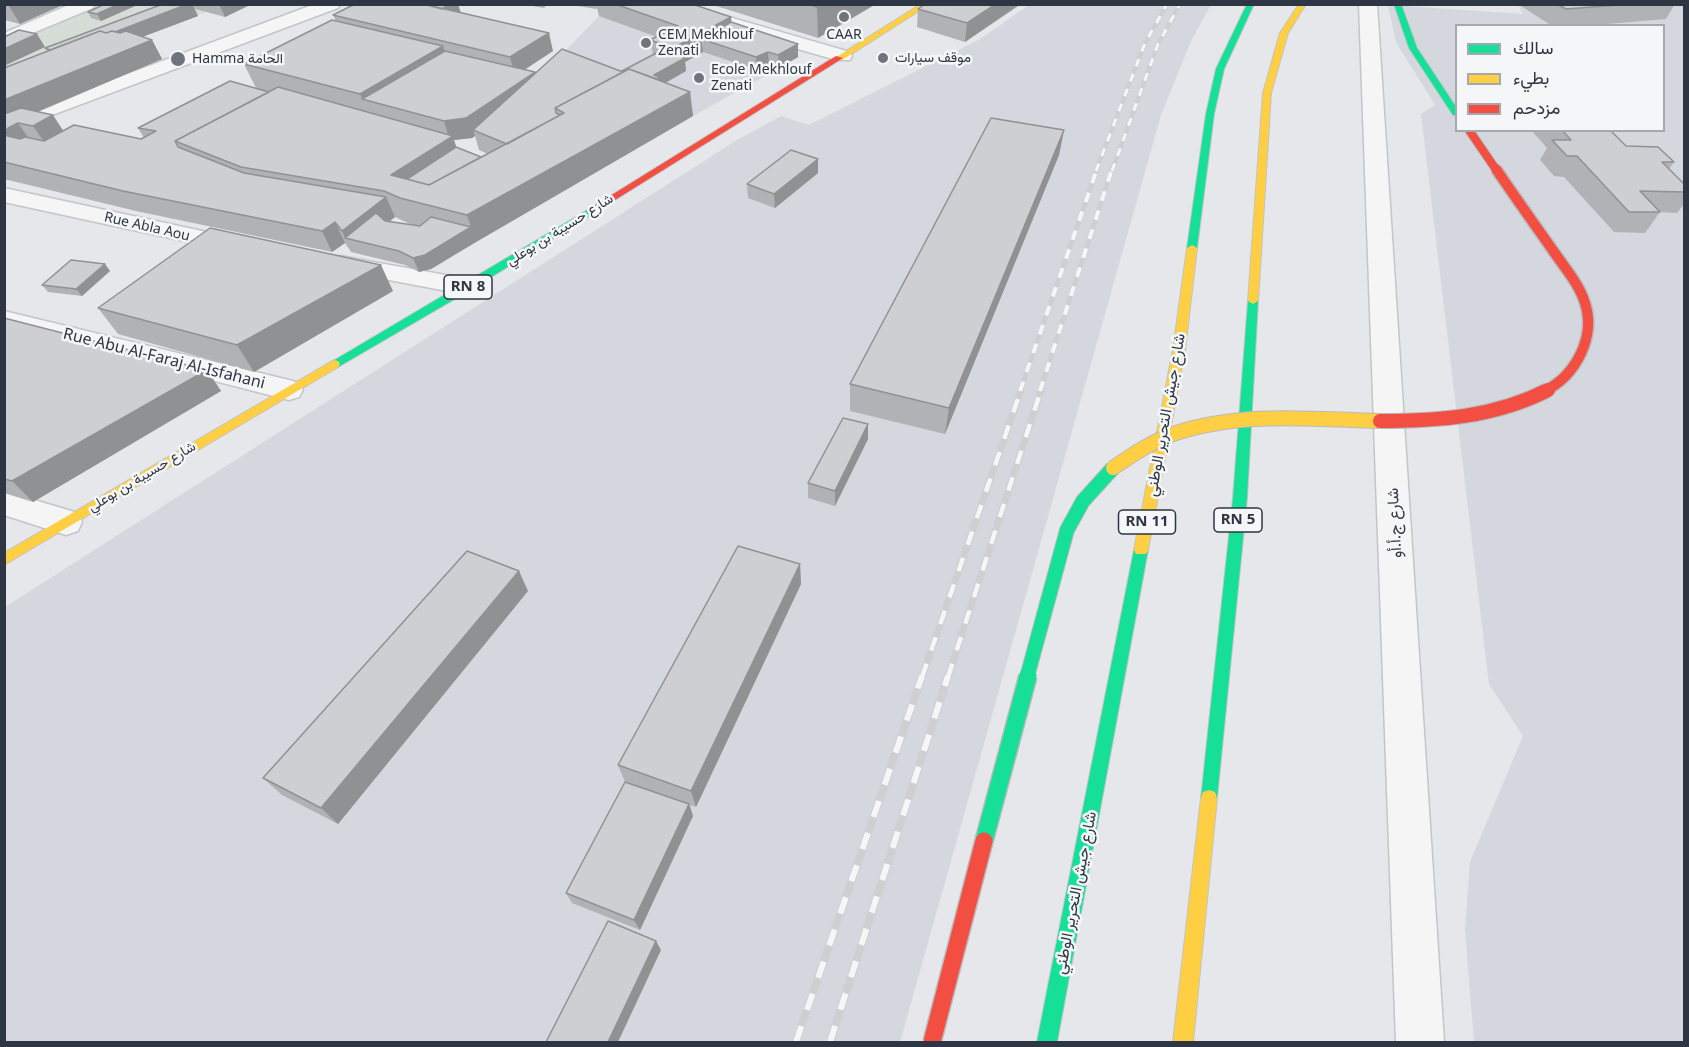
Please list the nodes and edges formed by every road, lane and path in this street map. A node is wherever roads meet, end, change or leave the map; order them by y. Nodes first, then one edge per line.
1 (87, 4) edge
2 (332, 4) edge
3 (663, 4) edge
4 (927, 4) edge
5 (1251, 4) edge
6 (1303, 4) edge
7 (1368, 4) edge
8 (1397, 4) edge
9 (4, 40) edge
10 (843, 56) junction
11 (1453, 109) edge
12 (4, 127) edge
13 (1470, 132) edge
14 (4, 195) edge
15 (260, 249) edge
16 (318, 260) edge
17 (468, 287) junction
18 (4, 318) edge
19 (290, 390) junction
20 (4, 503) edge
21 (66, 522) junction
22 (4, 560) edge
23 (932, 1042) edge
24 (1047, 1042) edge
25 (1183, 1042) edge
26 (1420, 1042) edge

1 - 9 street
2 - 12 street
3 - 10 street
4 - 10 main road, شارع حسيبة بن بوعلي / RN 8
5 - 24 main road, شارع جيش التحرير الوطني / RN 11
6 - 25 main road, RN 5
7 - 26 street, شارع ج.أ.أو
8 - 11 main road
10 - 17 main road, شارع حسيبة بن بوعلي / RN 8
13 - 23 main road, bridge
14 - 15 street, Rue Abla Aou
16 - 17 street
17 - 19 main road, شارع حسيبة بن بوعلي / RN 8
18 - 19 street, Rue Abu Al-Faraj Al-Isfahani
19 - 21 main road, شارع حسيبة بن بوعلي / RN 8
20 - 21 street
21 - 22 main road, شارع حسيبة بن بوعلي / RN 8

